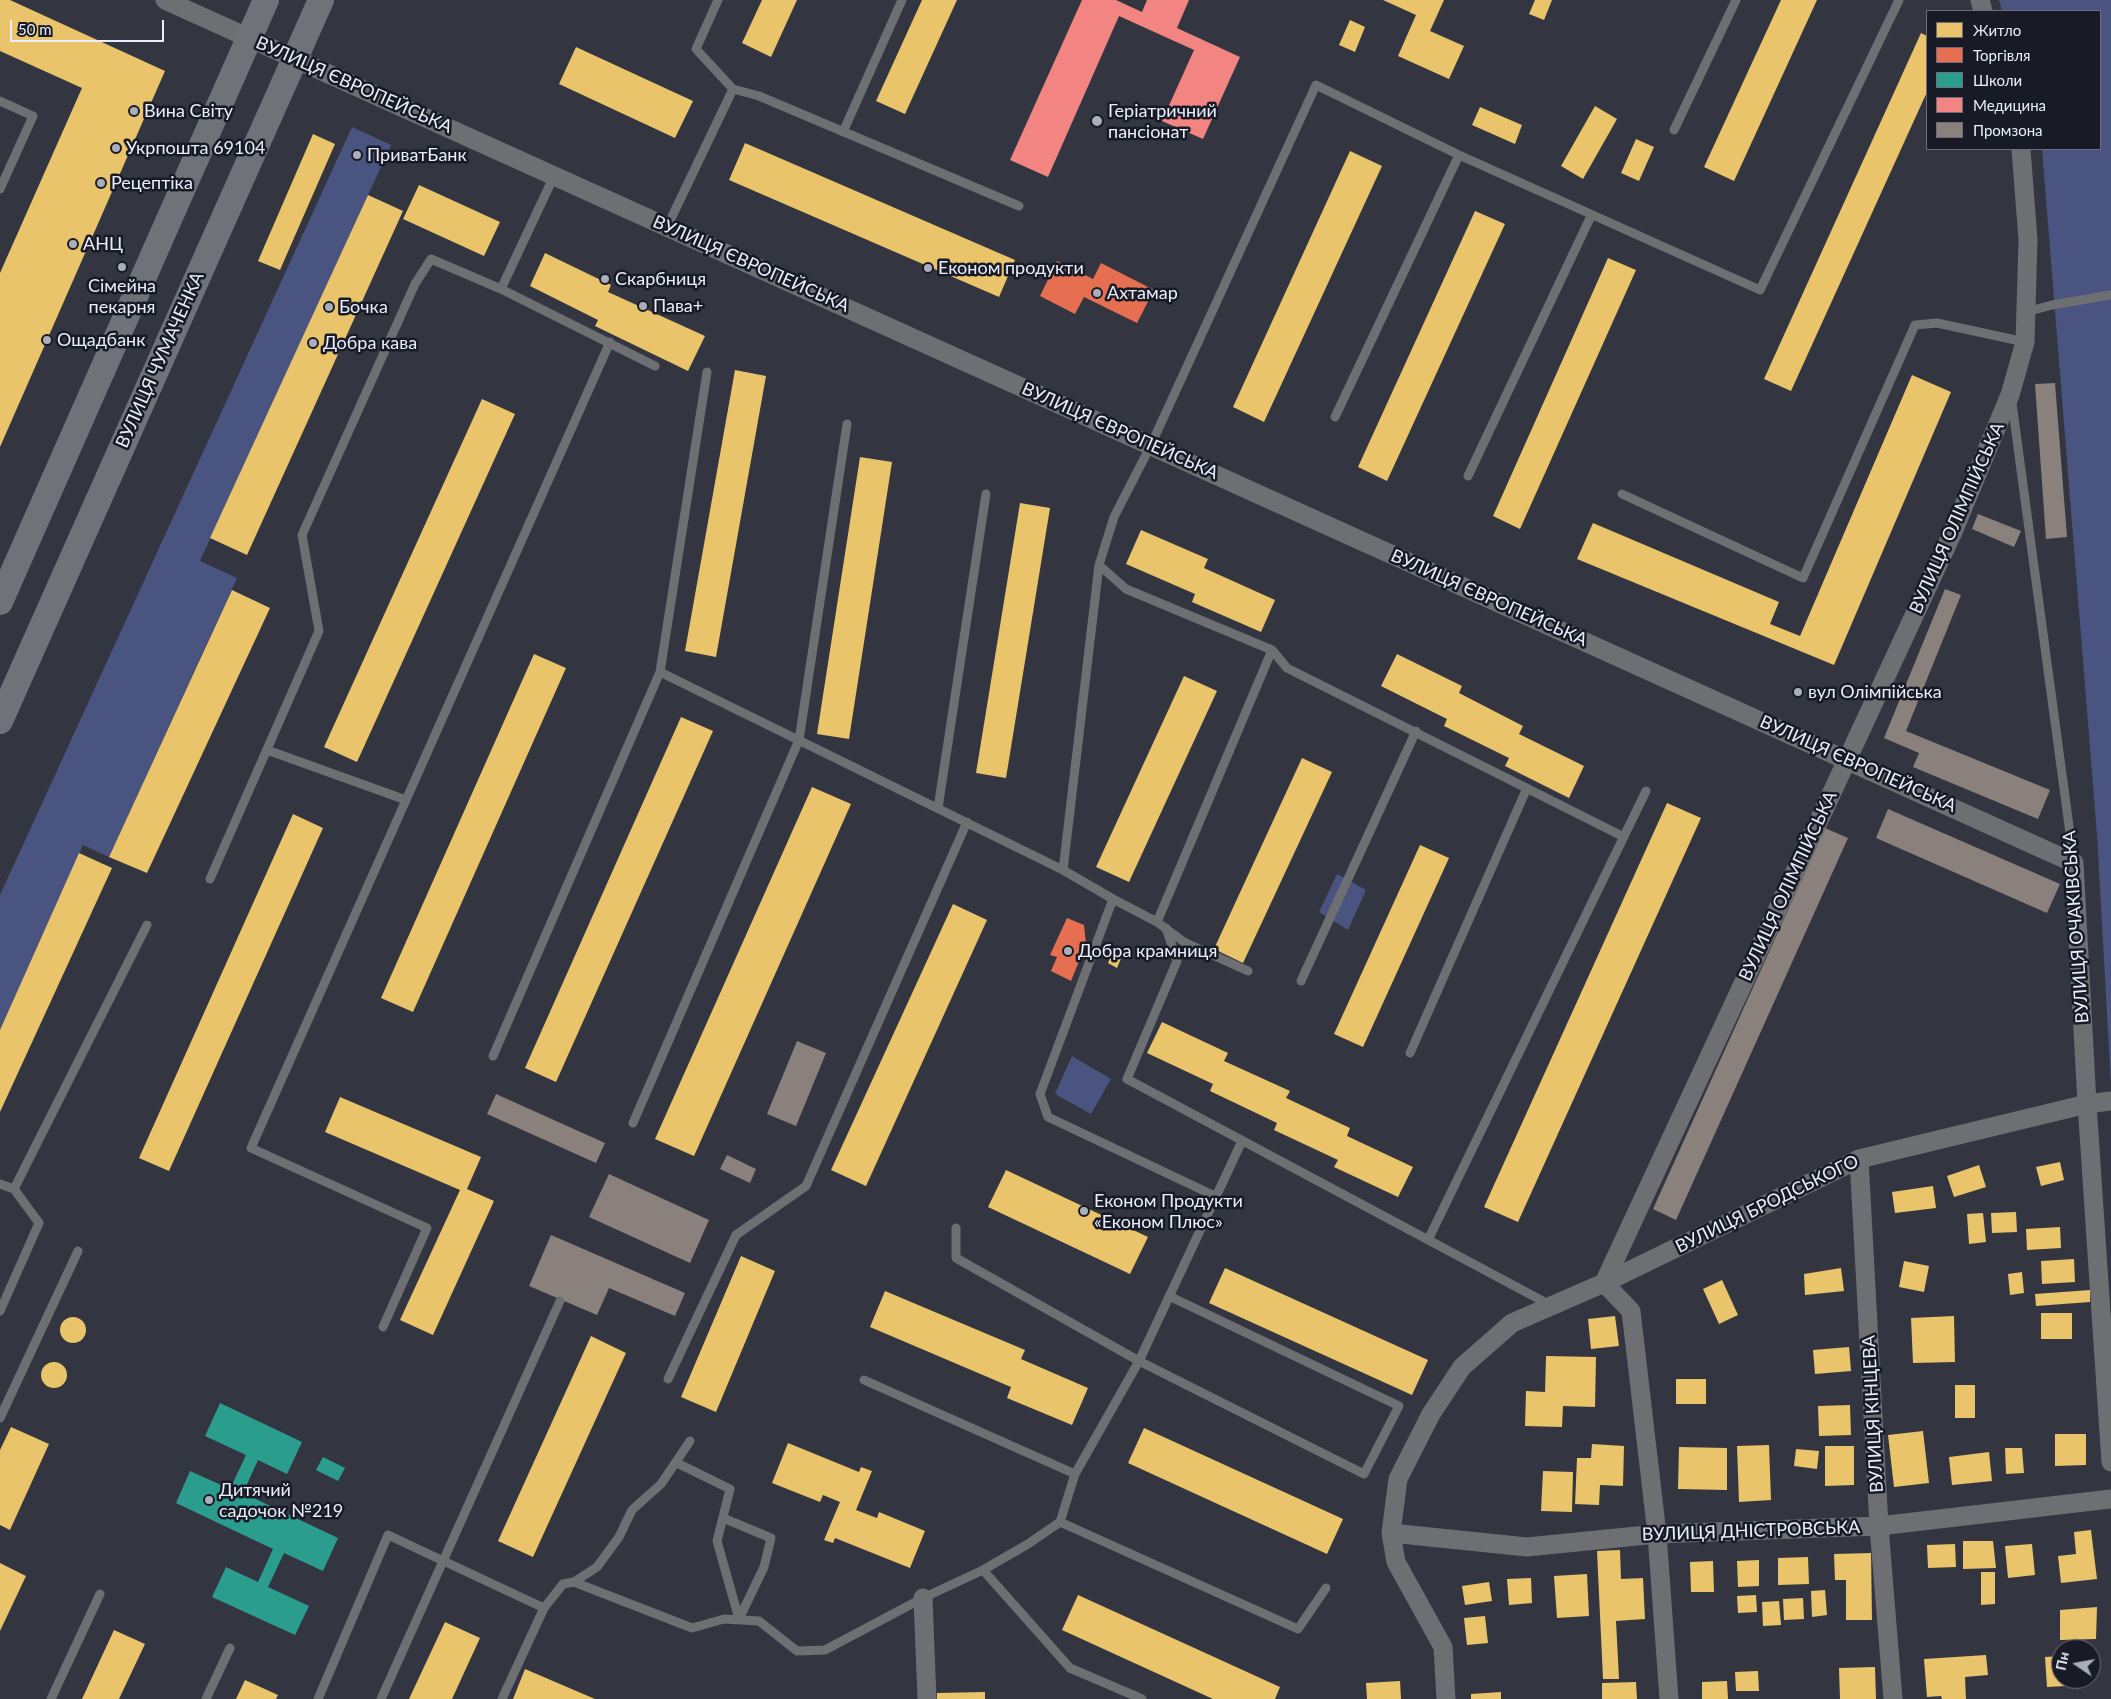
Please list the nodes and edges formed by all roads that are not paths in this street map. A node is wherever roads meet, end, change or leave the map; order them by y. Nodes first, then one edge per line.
1 (165, 0) edge
2 (266, 0) edge
3 (321, 0) edge
4 (718, 0) edge
5 (902, 0) edge
6 (1736, 0) edge
7 (1899, 0) edge
8 (248, 38) junction
9 (294, 58) junction
10 (733, 89) junction
11 (0, 101) edge
12 (1674, 130) dead end
13 (843, 132) junction
14 (2021, 150) edge
15 (1459, 155) junction
16 (554, 176) junction
17 (0, 189) edge
18 (1019, 206) dead end
19 (1591, 216) junction
20 (667, 227) junction
21 (501, 289) junction
22 (2111, 295) edge
23 (2026, 312) junction
24 (610, 342) junction
25 (2025, 342) junction
26 (655, 366) dead end
27 (707, 372) dead end
28 (2010, 395) junction
29 (1335, 417) dead end
30 (847, 424) dead end
31 (1150, 445) junction
32 (1468, 476) dead end
33 (986, 494) dead end
34 (1622, 494) dead end
35 (1099, 565) junction
36 (0, 602) edge
37 (1272, 650) junction
38 (660, 672) junction
39 (0, 721) edge
40 (1416, 731) junction
41 (799, 740) junction
42 (267, 750) junction
43 (1847, 759) junction
44 (1527, 788) junction
45 (1646, 791) dead end
46 (406, 800) junction
47 (938, 808) junction
48 (967, 822) junction
49 (1624, 838) junction
50 (2074, 863) junction
51 (1063, 870) junction
52 (210, 879) dead end
53 (1113, 899) junction
54 (1157, 922) junction
55 (147, 925) dead end
56 (1166, 928) junction
57 (1248, 971) dead end
58 (1301, 981) dead end
59 (1410, 1053) dead end
60 (493, 1056) dead end
61 (2111, 1101) edge
62 (2087, 1104) junction
63 (633, 1123) dead end
64 (1242, 1141) junction
65 (1859, 1159) junction
66 (0, 1184) edge
67 (14, 1189) junction
68 (1217, 1196) junction
69 (956, 1228) dead end
70 (1428, 1240) junction
71 (78, 1251) dead end
72 (1604, 1283) junction
73 (1169, 1296) junction
74 (560, 1302) dead end
75 (1552, 1306) junction
76 (2106, 1306) edge
77 (0, 1311) edge
78 (383, 1327) dead end
79 (1140, 1361) junction
80 (668, 1379) dead end
81 (864, 1380) dead end
82 (0, 1418) edge
83 (690, 1441) dead end
84 (2111, 1462) edge
85 (677, 1463) junction
86 (1075, 1474) junction
87 (2111, 1499) edge
88 (723, 1518) junction
89 (1060, 1522) junction
90 (1879, 1526) junction
91 (1391, 1533) junction
92 (1657, 1534) junction
93 (444, 1563) junction
94 (983, 1570) junction
95 (574, 1582) junction
96 (1326, 1588) dead end
97 (100, 1594) dead end
98 (923, 1598) junction
99 (544, 1608) junction
100 (739, 1619) junction
101 (230, 1648) dead end
102 (51, 1699) edge
103 (206, 1699) edge
104 (318, 1699) edge
105 (381, 1699) edge
106 (502, 1699) edge
107 (927, 1699) edge
108 (1142, 1699) edge
109 (1446, 1699) edge
110 (1669, 1699) edge
111 (1893, 1699) edge

1 - 8 street, ВУЛИЦЯ ЄВРОПЕЙСЬКА
2 - 8 street
3 - 9 street, ВУЛИЦЯ ЧУМАЧЕНКА
4 - 10 lane
5 - 13 lane
6 - 12 lane
7 - 19 lane
8 - 9 street, ВУЛИЦЯ ЄВРОПЕЙСЬКА
8 - 36 street
9 - 16 street, ВУЛИЦЯ ЄВРОПЕЙСЬКА
9 - 39 street, ВУЛИЦЯ ЧУМАЧЕНКА
10 - 13 lane
10 - 20 lane
11 - 17 lane
13 - 18 lane
14 - 23 street, ВУЛИЦЯ ОЛІМПІЙСЬКА
15 - 19 lane
15 - 29 lane
15 - 31 lane
16 - 20 street, ВУЛИЦЯ ЄВРОПЕЙСЬКА
16 - 21 lane
19 - 32 lane
20 - 31 street, ВУЛИЦЯ ЄВРОПЕЙСЬКА
21 - 24 lane
21 - 42 lane
22 - 23 lane
23 - 25 street, ВУЛИЦЯ ОЛІМПІЙСЬКА
24 - 26 lane
24 - 46 lane
25 - 28 street, ВУЛИЦЯ ОЛІМПІЙСЬКА
25 - 34 lane
27 - 38 lane
28 - 43 street, ВУЛИЦЯ ОЛІМПІЙСЬКА
28 - 50 lane, ВУЛИЦЯ ОЧАКІВСЬКА
30 - 41 lane
31 - 35 lane
31 - 43 street, ВУЛИЦЯ ЄВРОПЕЙСЬКА
33 - 47 lane
35 - 37 lane
35 - 51 lane
37 - 40 lane
37 - 54 lane
38 - 41 lane
38 - 60 lane
40 - 44 lane
40 - 58 lane
41 - 47 lane
41 - 63 lane
42 - 46 lane
42 - 52 lane
43 - 50 street, ВУЛИЦЯ ЄВРОПЕЙСЬКА
43 - 72 street, ВУЛИЦЯ ОЛІМПІЙСЬКА
44 - 49 lane
44 - 59 lane
45 - 49 lane
46 - 78 lane
47 - 48 lane
48 - 51 lane
48 - 80 lane
49 - 70 lane
50 - 62 street, ВУЛИЦЯ ОЧАКІВСЬКА
51 - 53 lane
53 - 54 lane
53 - 68 lane
54 - 56 lane
55 - 67 lane
56 - 57 lane
56 - 64 lane
61 - 62 street, ВУЛИЦЯ БРОДСЬКОГО
62 - 65 street, ВУЛИЦЯ БРОДСЬКОГО
62 - 76 street, ВУЛИЦЯ ОЧАКІВСЬКА
64 - 68 lane
64 - 70 lane
65 - 72 street, ВУЛИЦЯ БРОДСЬКОГО
65 - 90 street, ВУЛИЦЯ КІНЦЕВА
66 - 67 lane
67 - 77 lane
68 - 73 lane
69 - 79 lane
70 - 75 lane
71 - 82 lane
72 - 75 street
72 - 92 street
73 - 79 lane
73 - 79 lane
74 - 93 lane
75 - 91 street
76 - 84 street, ВУЛИЦЯ ОЧАКІВСЬКА
79 - 86 lane
81 - 86 lane
83 - 85 lane
85 - 88 lane
85 - 95 lane
86 - 89 lane
87 - 90 street, ВУЛИЦЯ ДНІСТРОВСЬКА
88 - 100 lane
88 - 100 lane
89 - 94 lane
89 - 96 lane
90 - 92 street, ВУЛИЦЯ ДНІСТРОВСЬКА
90 - 111 street, ВУЛИЦЯ КІНЦЕВА
91 - 92 street, ВУЛИЦЯ ДНІСТРОВСЬКА
91 - 109 street
92 - 110 street
93 - 99 lane
93 - 104 lane
93 - 105 lane
94 - 98 lane
94 - 108 lane
95 - 99 lane
95 - 100 lane
97 - 102 lane
98 - 100 lane
98 - 107 street
99 - 106 lane
101 - 103 lane

